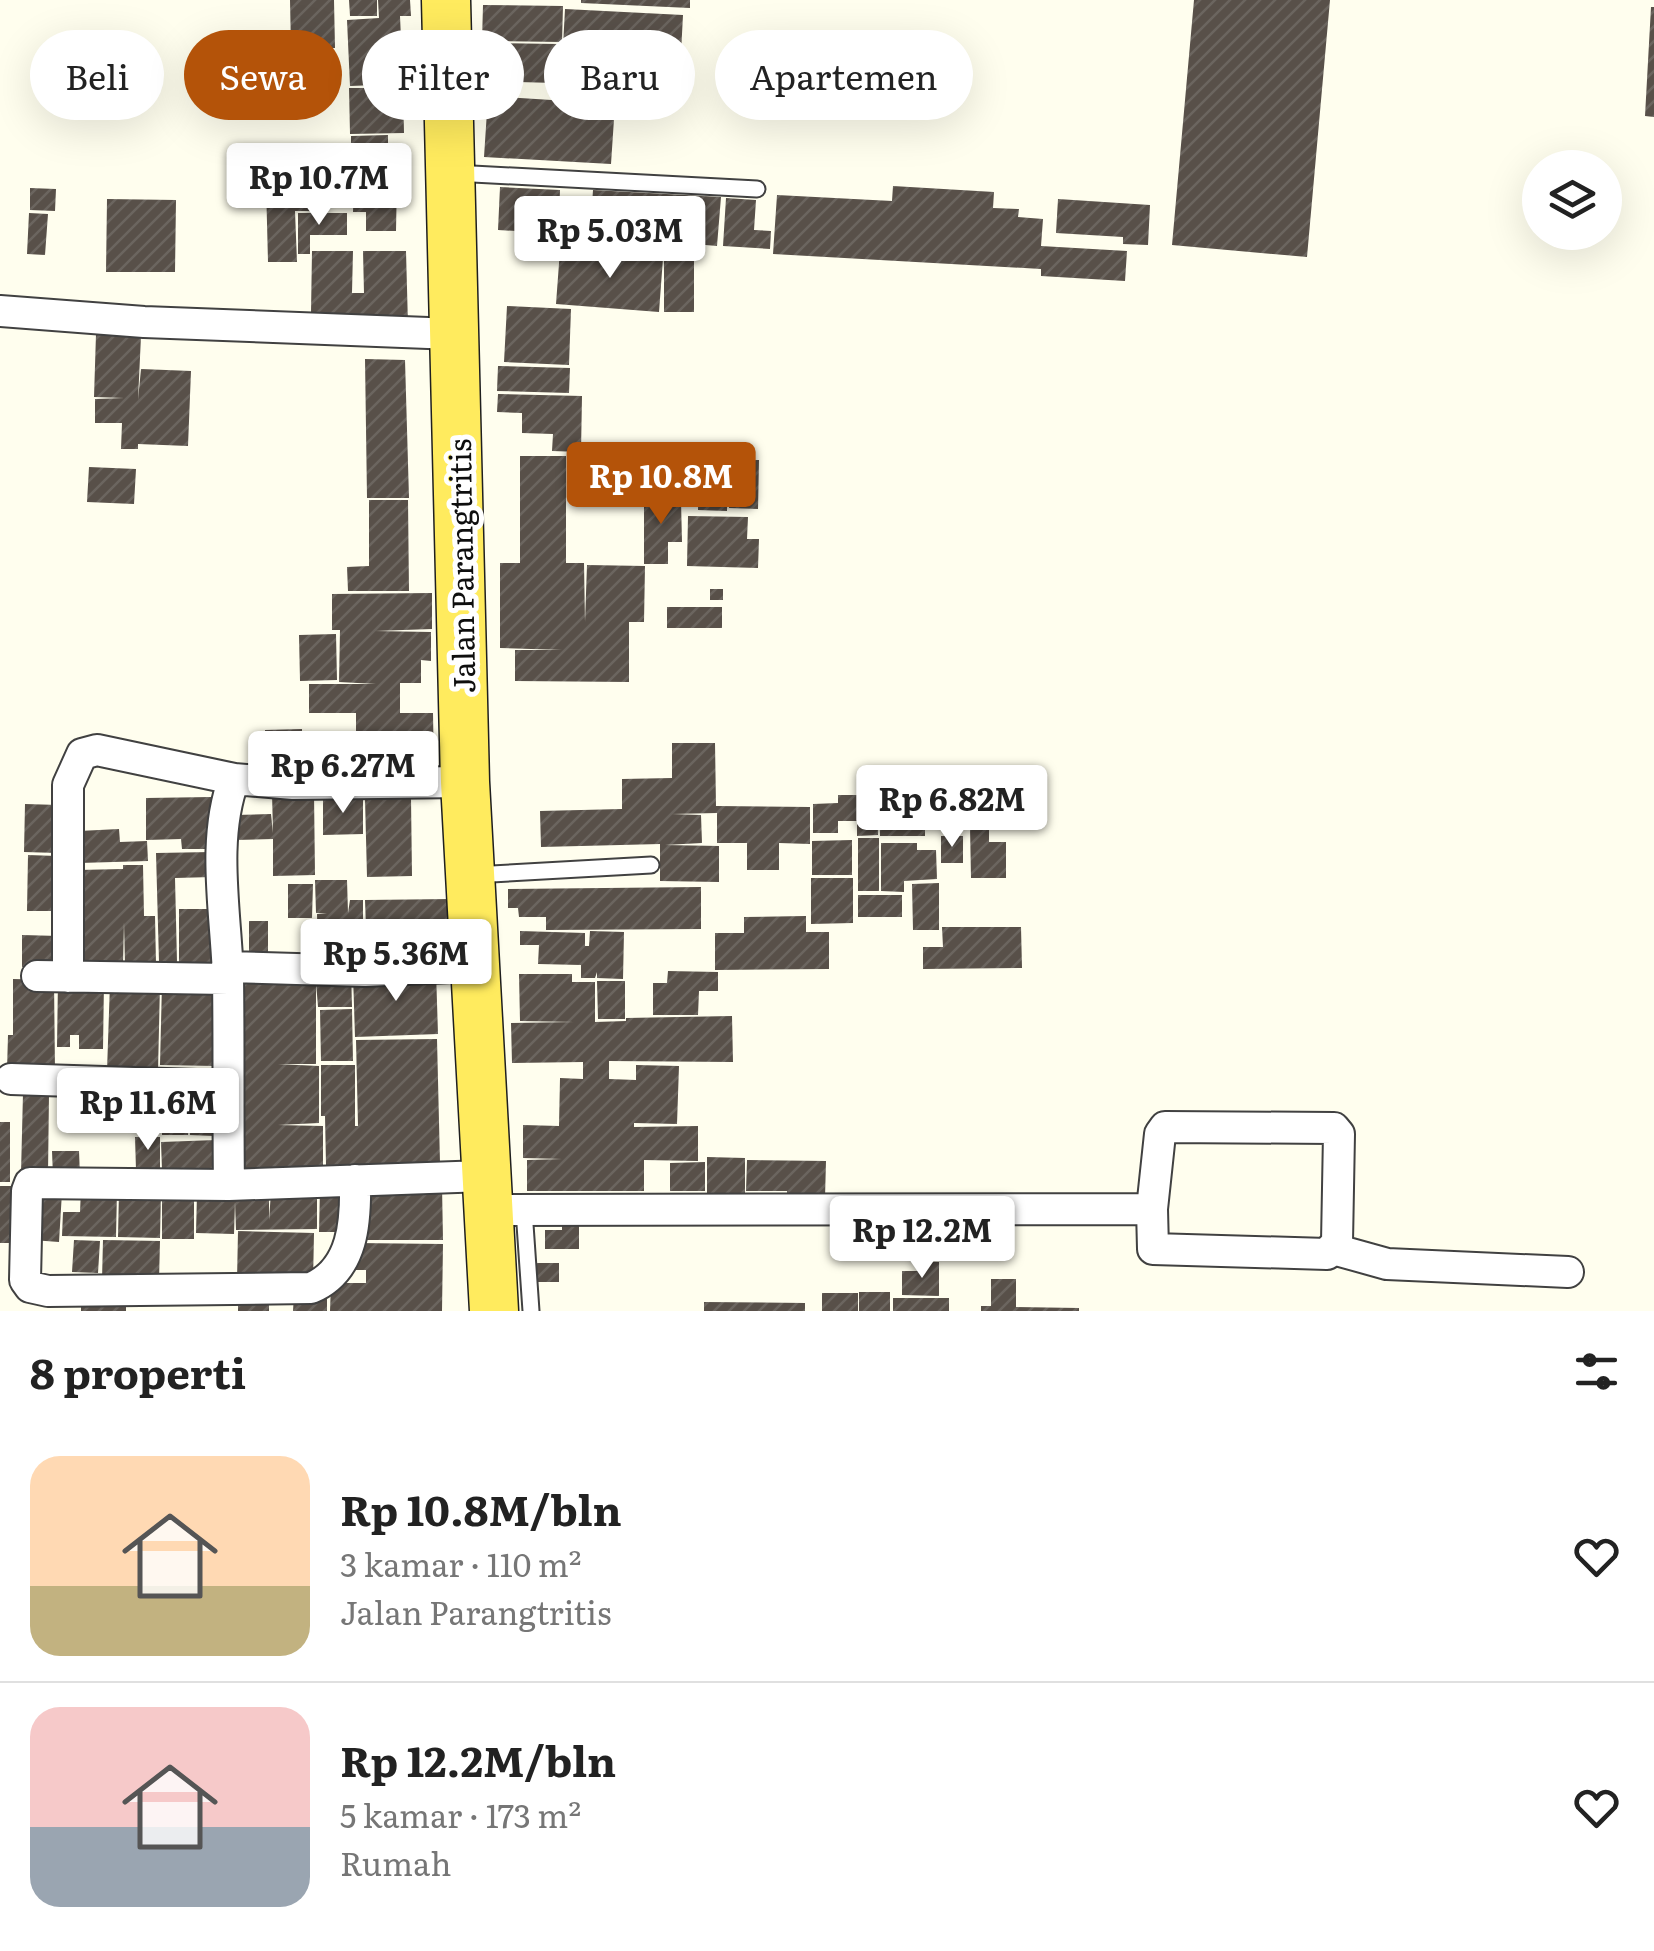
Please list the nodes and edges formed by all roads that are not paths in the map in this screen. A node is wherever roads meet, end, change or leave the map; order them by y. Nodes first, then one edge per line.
1 (446, 0) edge
2 (450, 173) junction
3 (757, 189) dead end
4 (0, 312) edge
5 (454, 334) junction
6 (234, 779) junction
7 (465, 782) junction
8 (651, 865) dead end
9 (469, 875) junction
10 (473, 966) junction
11 (228, 973) junction
12 (36, 976) dead end
13 (68, 977) junction
14 (12, 1079) dead end
15 (228, 1086) junction
16 (355, 1180) junction
17 (229, 1185) junction
18 (498, 1199) junction
19 (1152, 1209) junction
20 (1333, 1250) junction
21 (1568, 1272) dead end
22 (494, 1311) edge
23 (531, 1311) edge

1 - 2 main road, Jalan Parangtritis
2 - 3 lane
2 - 5 main road, Jalan Parangtritis
4 - 5 street
5 - 7 main road, Jalan Parangtritis
6 - 7 street
6 - 11 street
6 - 13 street
7 - 9 main road, Jalan Parangtritis
8 - 9 lane
9 - 10 main road, Jalan Parangtritis
10 - 11 street
10 - 18 main road, Jalan Parangtritis
11 - 13 street
11 - 15 street
12 - 13 street
14 - 15 street
15 - 17 street
16 - 17 street
16 - 17 street
16 - 18 street
18 - 19 street
18 - 22 main road, Jalan Parangtritis
18 - 23 lane
19 - 20 street
19 - 20 street
20 - 21 street

